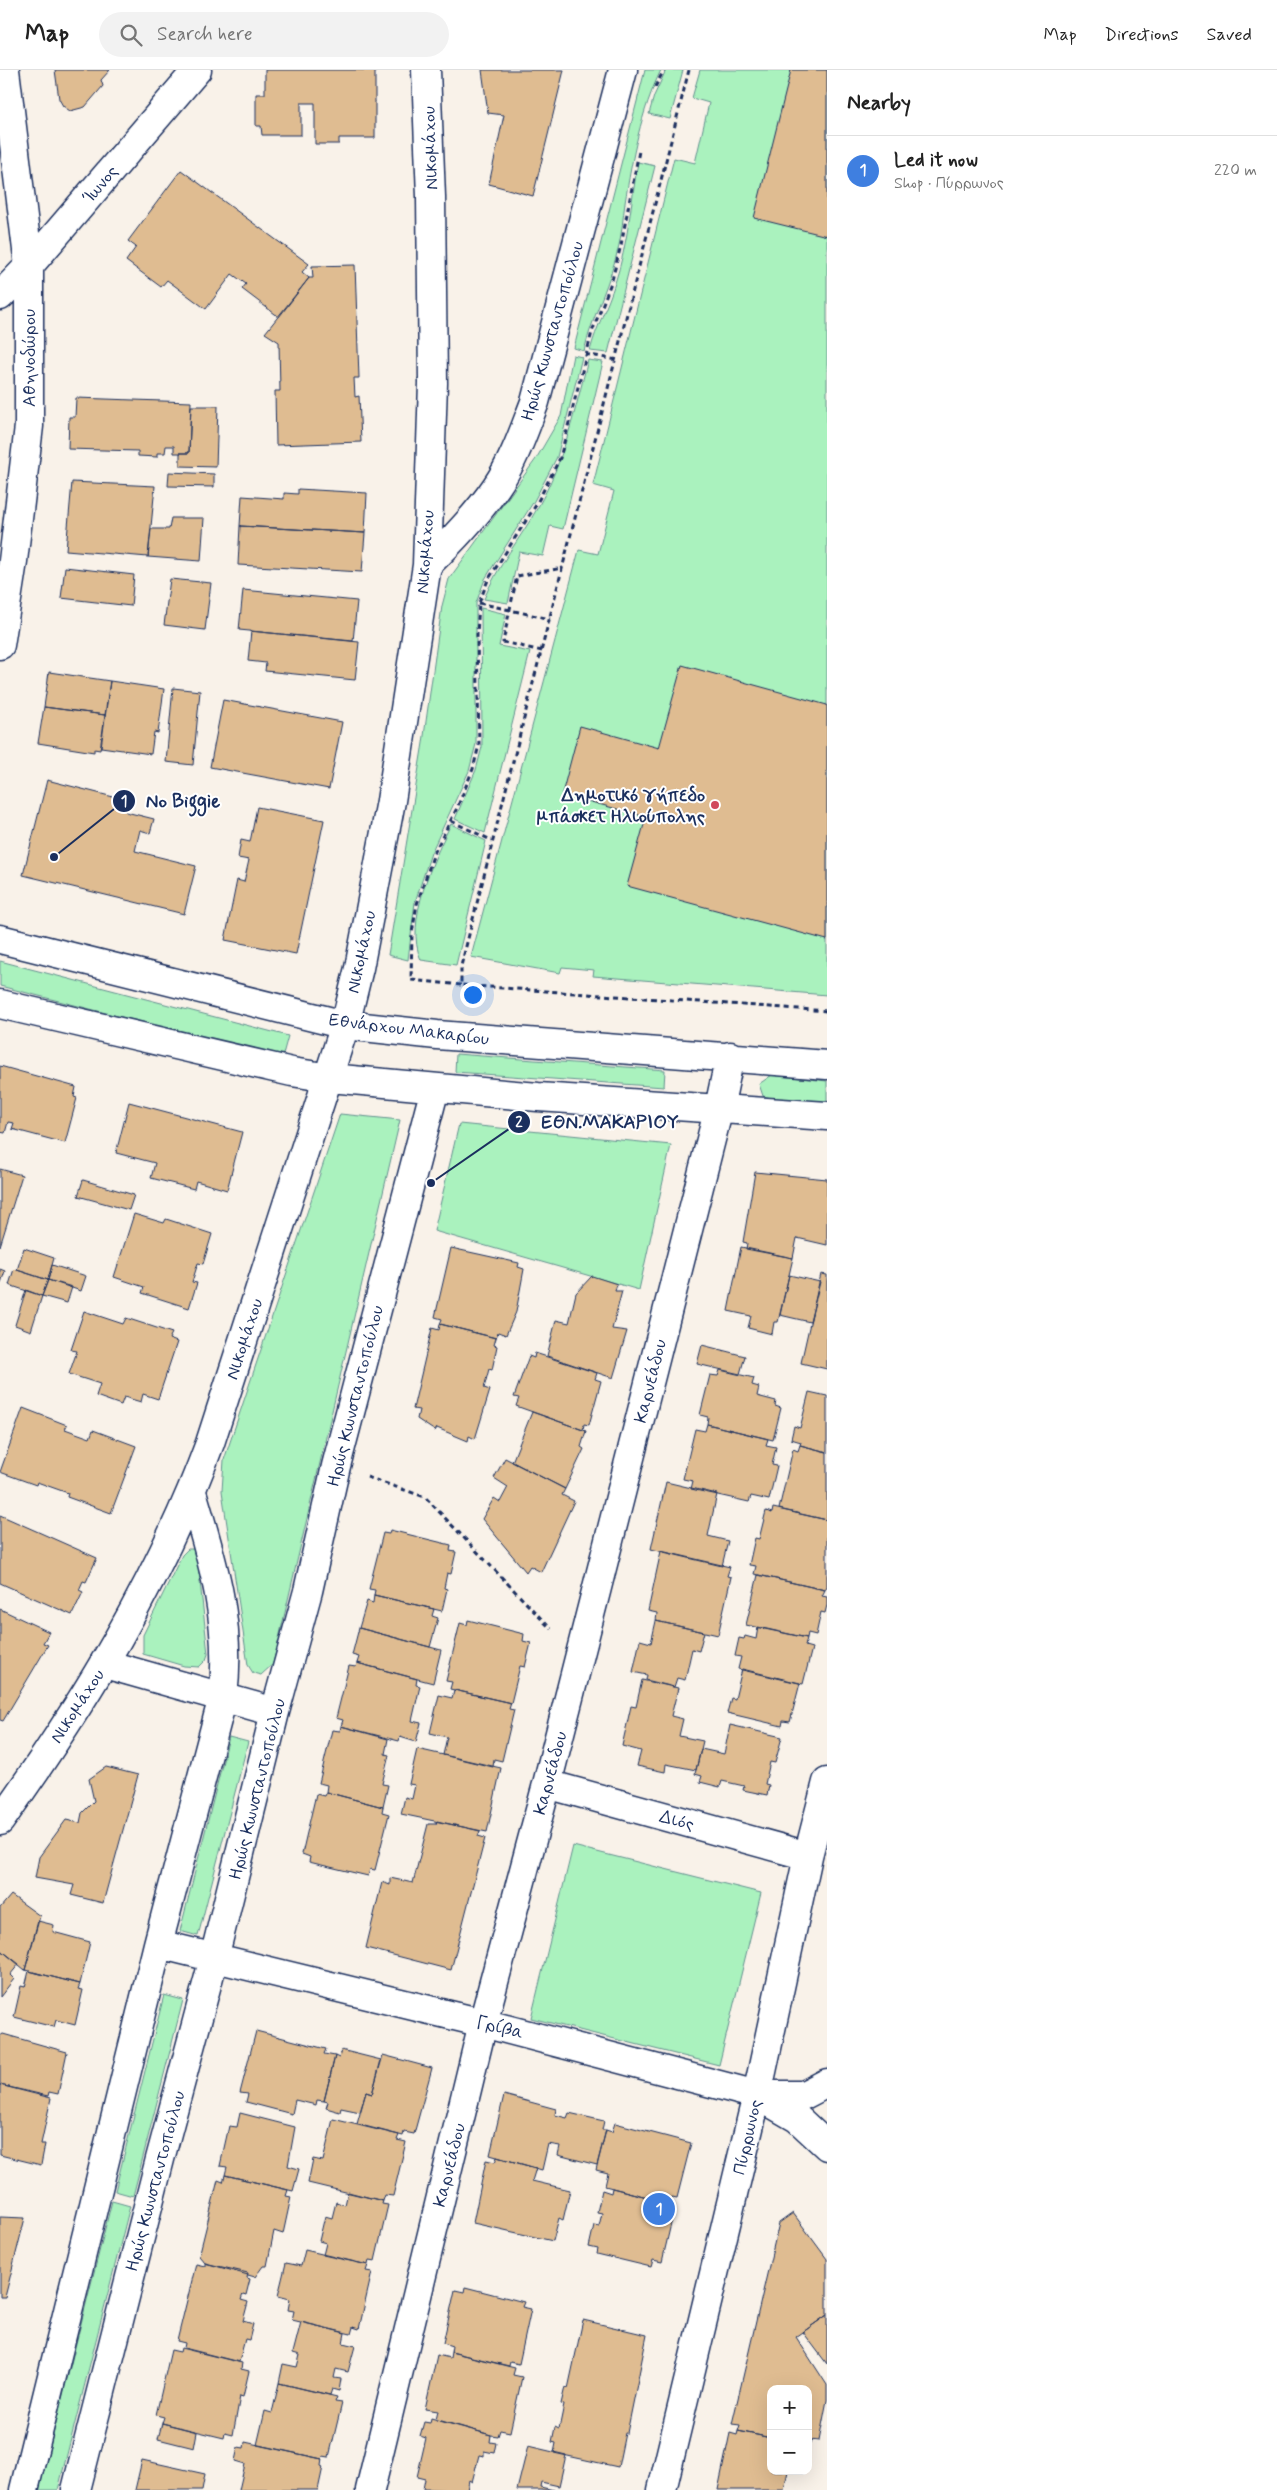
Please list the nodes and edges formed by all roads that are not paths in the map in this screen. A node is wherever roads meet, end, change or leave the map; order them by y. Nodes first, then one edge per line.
1 (5, 70) edge
2 (197, 70) edge
3 (426, 70) edge
4 (623, 70) edge
5 (29, 266) junction
6 (0, 296) edge
7 (427, 566) junction
8 (0, 645) edge
9 (0, 939) edge
10 (0, 1004) edge
11 (345, 1025) junction
12 (730, 1056) junction
13 (827, 1065) edge
14 (330, 1078) junction
15 (435, 1088) junction
16 (719, 1108) junction
17 (827, 1116) edge
18 (192, 1492) junction
19 (105, 1664) junction
20 (223, 1697) junction
21 (275, 1712) junction
22 (827, 1782) edge
23 (547, 1784) junction
24 (0, 1821) edge
25 (808, 1856) junction
26 (158, 1944) junction
27 (214, 1958) junction
28 (483, 2023) junction
29 (827, 2083) edge
30 (757, 2095) junction
31 (827, 2146) edge
32 (24, 2490) edge
33 (76, 2490) edge
34 (370, 2490) edge
35 (662, 2490) edge

1 - 5 street, Αθηνοδώρου
2 - 5 street, Ίωνος
3 - 7 street, Νικομάχου
4 - 7 street, Ηρώς Κωνσταντοπούλου
5 - 6 street, Ίωνος
5 - 8 street, Αθηνοδώρου
7 - 11 street, Νικομάχου
9 - 11 street, Εθνάρχου Μακαρίου
10 - 14 street
11 - 12 street, Εθνάρχου Μακαρίου
11 - 14 street, Νικομάχου
12 - 13 street, Εθνάρχου Μακαρίου
12 - 16 street, Καρνεάδου
14 - 15 street
14 - 18 street, Νικομάχου
15 - 16 street
15 - 21 street, Ηρώς Κωνσταντοπούλου
16 - 17 street
16 - 23 street, Καρνεάδου
18 - 19 street, Νικομάχου
18 - 20 street
19 - 20 street
19 - 24 street, Νικομάχου
20 - 21 street
20 - 26 street
21 - 27 street, Ηρώς Κωνσταντοπούλου
22 - 25 street, Πύρρωνος
23 - 25 street, Διός
23 - 28 street, Καρνεάδου
25 - 30 street, Πύρρωνος
26 - 27 street, Γρίβα
26 - 32 street
27 - 28 street, Γρίβα
27 - 33 street, Ηρώς Κωνσταντοπούλου
28 - 30 street, Γρίβα
28 - 34 street, Καρνεάδου
29 - 30 street
30 - 31 street, Γρίβα
30 - 35 street, Πύρρωνος

